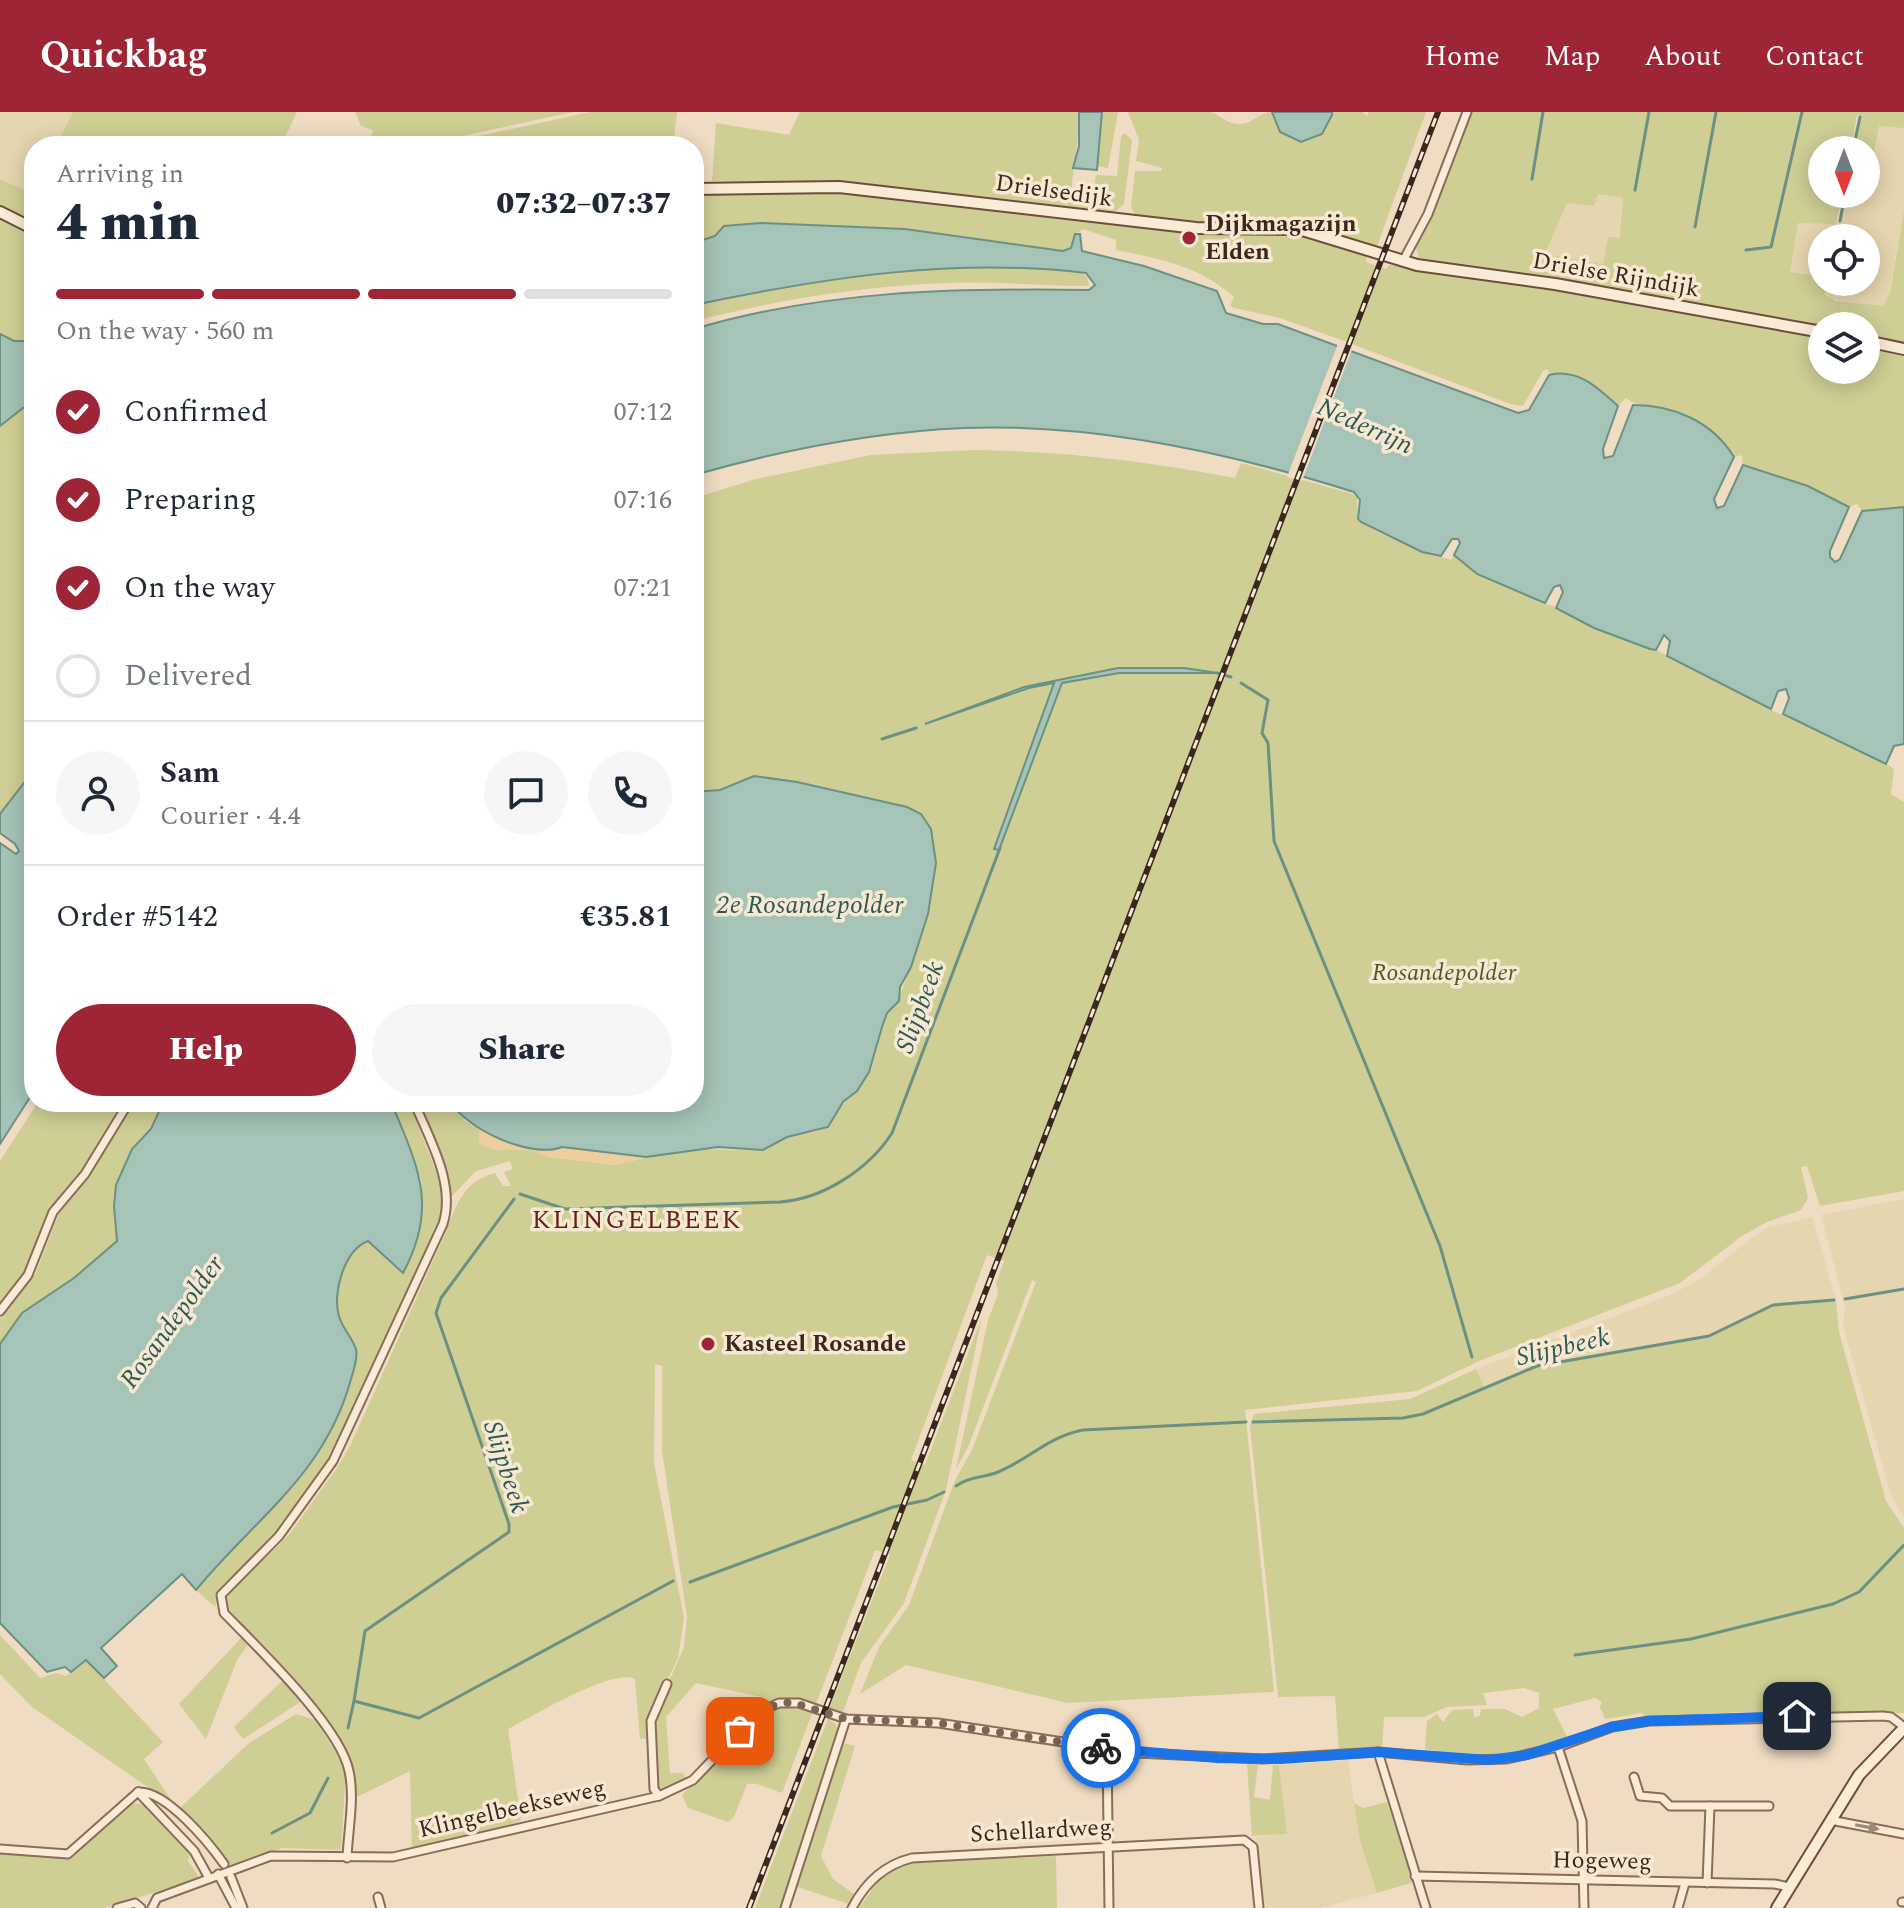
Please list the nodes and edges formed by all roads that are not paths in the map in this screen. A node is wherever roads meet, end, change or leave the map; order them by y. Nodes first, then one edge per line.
1 (1467, 112) edge
2 (704, 189) edge
3 (0, 212) edge
4 (24, 224) edge
5 (1403, 261) junction
6 (1808, 329) edge
7 (1880, 344) edge
8 (1904, 349) edge
9 (123, 1112) edge
10 (418, 1112) edge
11 (0, 1311) edge
12 (667, 1684) dead end
13 (846, 1719) junction
14 (1904, 1728) edge
15 (1558, 1747) junction
16 (1107, 1749) junction
17 (1378, 1752) junction
18 (1634, 1777) dead end
19 (138, 1792) junction
20 (659, 1796) junction
21 (1710, 1806) junction
22 (1769, 1806) dead end
23 (1830, 1820) junction
24 (1904, 1834) edge
25 (1108, 1848) junction
26 (0, 1849) edge
27 (347, 1858) junction
28 (224, 1864) dead end
29 (218, 1874) junction
30 (1415, 1876) junction
31 (231, 1877) dead end
32 (209, 1878) junction
33 (1584, 1881) junction
34 (1685, 1883) junction
35 (1707, 1883) junction
36 (1789, 1887) junction
37 (378, 1897) dead end
38 (138, 1906) edge
39 (117, 1908) edge
40 (152, 1908) edge
41 (236, 1908) edge
42 (243, 1908) edge
43 (381, 1908) edge
44 (785, 1908) edge
45 (852, 1908) edge
46 (1109, 1908) edge
47 (1259, 1908) edge
48 (1426, 1908) edge
49 (1584, 1908) edge
50 (1678, 1908) edge
51 (1777, 1908) edge

1 - 5 street
2 - 5 street, Drielsedijk
3 - 4 street
5 - 6 street, Drielse Rijndijk
7 - 8 street
9 - 11 street
10 - 27 street
12 - 20 street
13 - 16 street, Klingelbeekseweg
13 - 20 street, Klingelbeekseweg
13 - 44 street
14 - 15 street, Klingelbeekseweg
14 - 23 street
15 - 17 street, Klingelbeekseweg
15 - 33 street
16 - 17 street, Klingelbeekseweg
16 - 25 street
17 - 30 street
18 - 21 street
19 - 26 street
19 - 28 street
19 - 32 street
20 - 27 street, Klingelbeekseweg
21 - 22 street
21 - 35 street
23 -> 24 street
23 - 36 street
25 - 45 street, Schellardweg
25 - 46 street
25 - 47 street, Schellardweg
27 - 29 street, Klingelbeekseweg
29 - 32 street, Klingelbeekseweg
29 - 41 street
30 - 33 street, Hogeweg
30 - 48 street
31 - 42 street
32 - 40 street, Klingelbeekseweg
33 - 34 street, Hogeweg
33 - 49 street
34 - 35 street, Hogeweg
34 - 50 street
35 - 36 street, Hogeweg
36 - 51 street
37 - 43 street
38 - 39 street

